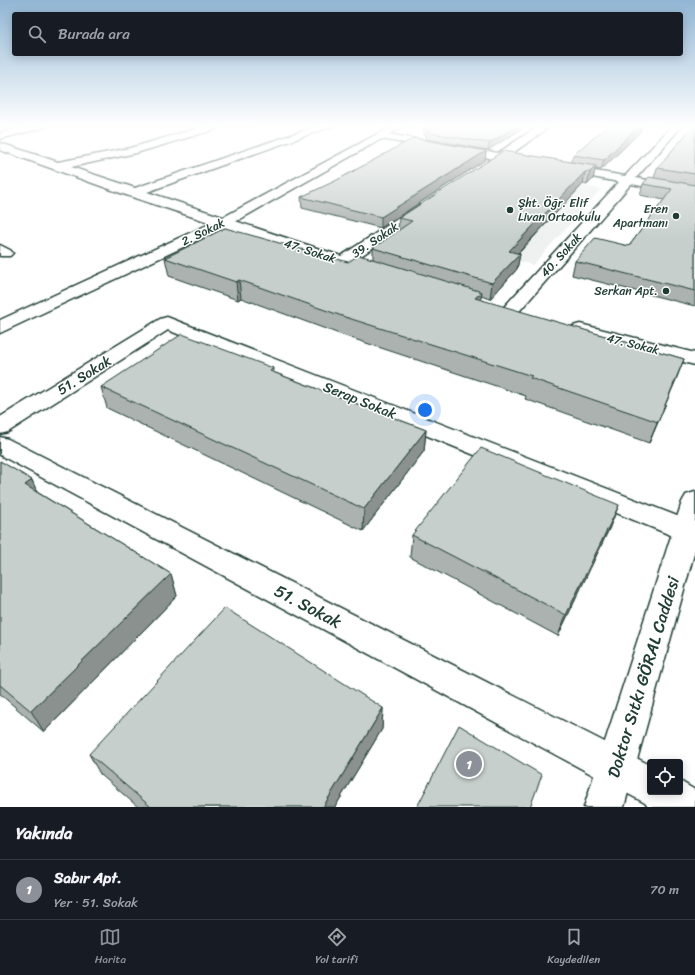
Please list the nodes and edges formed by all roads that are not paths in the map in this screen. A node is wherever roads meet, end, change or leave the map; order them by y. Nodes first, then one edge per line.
1 (47, 163) edge
2 (74, 163) edge
3 (221, 163) edge
4 (333, 163) edge
5 (492, 163) edge
6 (531, 163) edge
7 (645, 163) edge
8 (538, 164) edge
9 (57, 166) junction
10 (553, 166) edge
11 (481, 170) edge
12 (628, 181) junction
13 (695, 192) edge
14 (133, 193) junction
15 (435, 200) edge
16 (223, 223) junction
17 (343, 261) junction
18 (381, 273) edge
19 (494, 308) edge
20 (509, 312) junction
21 (524, 316) edge
22 (167, 323) joint
23 (563, 326) edge
24 (0, 327) edge
25 (695, 359) edge
26 (0, 427) edge
27 (0, 445) edge
28 (692, 522) edge
29 (615, 767) junction
30 (647, 784) edge
31 (665, 795) edge
32 (604, 807) edge
33 (687, 807) edge

1 - 9 street, 47. Sokak
2 - 9 street
3 - 14 street
4 - 16 street, 2. Sokak
5 - 11 street
6 - 8 street
7 - 12 street, 40. Sokak
9 - 14 street, 47. Sokak
10 - 12 street
12 - 13 street
12 - 20 street, 40. Sokak
14 - 16 street, 47. Sokak
15 - 17 street, 39. Sokak
16 - 17 street, 47. Sokak
16 - 24 street, 2. Sokak
17 - 18 street, 47. Sokak
19 - 20 street
20 - 21 street
22 - 26 street, 51. Sokak
22 - 28 street, Serap Sokak
23 - 25 street, 47. Sokak
27 - 29 street, 51. Sokak
28 - 29 street, Doktor Sıtkı GÖRAL Caddesi
29 - 30 street, 51. Sokak
29 - 32 street, Doktor Sıtkı GÖRAL Caddesi
31 - 33 street

